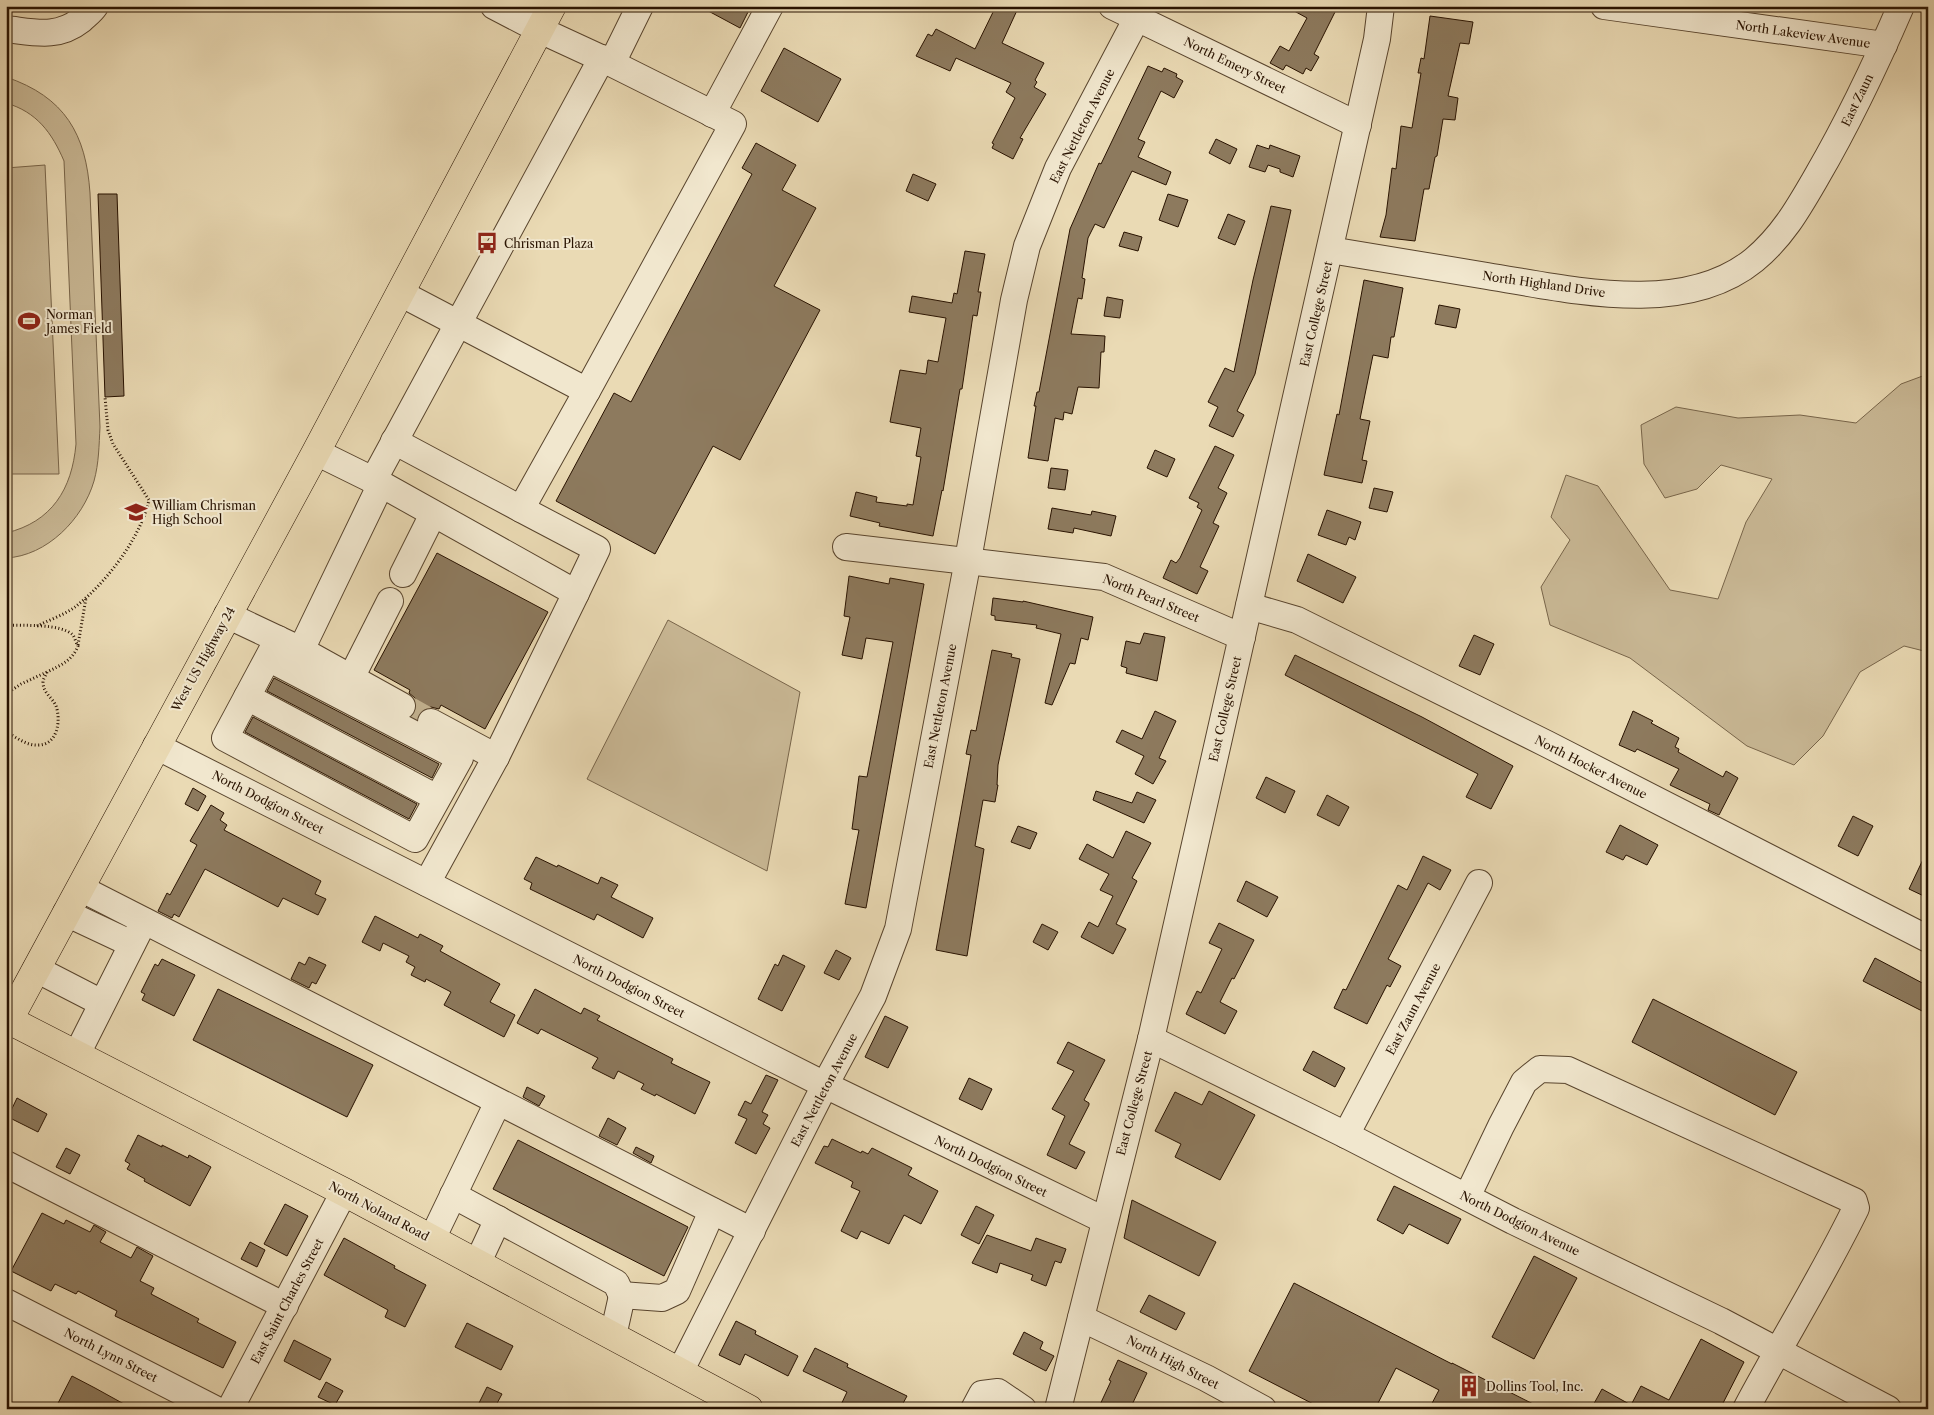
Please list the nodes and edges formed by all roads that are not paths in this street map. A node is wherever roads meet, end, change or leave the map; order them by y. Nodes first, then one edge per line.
1 (95, 6) edge
2 (494, 6) edge
3 (552, 6) edge
4 (640, 6) edge
5 (770, 6) edge
6 (1112, 6) edge
7 (1381, 6) edge
8 (1604, 6) edge
9 (1901, 6) edge
10 (1137, 18) junction
11 (6, 28) edge
12 (540, 30) junction
13 (1884, 45) junction
14 (607, 60) junction
15 (712, 114) junction
16 (1358, 125) junction
17 (1808, 192) joint
18 (1330, 250) junction
19 (400, 293) junction
20 (458, 323) junction
21 (587, 391) junction
22 (394, 441) junction
23 (316, 452) junction
24 (377, 483) junction
25 (521, 509) junction
26 (433, 514) junction
27 (846, 547) dead end
28 (968, 560) junction
29 (403, 574) dead end
30 (576, 593) junction
31 (390, 601) dead end
32 (1249, 606) junction
33 (227, 615) junction
34 (1242, 637) junction
35 (282, 649) junction
36 (351, 678) junction
37 (247, 697) junction
38 (402, 706) tunnel mouth
39 (431, 722) tunnel mouth
40 (156, 746) junction
41 (496, 757) junction
42 (437, 798) junction
43 (427, 883) junction
44 (1479, 883) dead end
45 (80, 888) junction
46 (66, 913) junction
47 (144, 921) junction
48 (1928, 939) edge
49 (132, 944) junction
50 (36, 969) junction
51 (102, 1003) junction
52 (7, 1021) edge
53 (1151, 1039) junction
54 (77, 1054) junction
55 (825, 1085) junction
56 (498, 1102) junction
57 (1346, 1135) junction
58 (6, 1164) edge
59 (344, 1192) junction
60 (453, 1195) junction
61 (1466, 1197) junction
62 (712, 1211) junction
63 (498, 1219) junction
64 (1104, 1220) junction
65 (752, 1231) junction
66 (432, 1239) junction
67 (478, 1264) junction
68 (621, 1295) junction
69 (6, 1302) edge
70 (285, 1306) junction
71 (1081, 1318) junction
72 (613, 1336) junction
73 (1777, 1351) junction
74 (680, 1372) junction
75 (215, 1409) edge
76 (230, 1409) edge
77 (749, 1409) edge
78 (974, 1409) edge
79 (1023, 1409) edge
80 (1058, 1409) edge
81 (1263, 1409) edge
82 (1746, 1409) edge
83 (1888, 1409) edge

1 - 11 street
2 - 12 street
3 - 12 main road, West US Highway 24
4 - 14 street
5 - 15 street
6 - 10 street, North Emery Street
7 - 16 street, East College Street
8 - 13 street, North Lakeview Avenue
9 - 13 street, East Zaun
10 - 16 street, North Emery Street
10 - 28 street, East Nettleton Avenue
12 - 14 street
12 - 19 main road, West US Highway 24
13 - 17 street, East Zaun
14 - 15 street
14 - 20 street
15 - 21 street
16 - 18 street, East College Street
17 - 18 street, North Highland Drive
18 - 32 street, East College Street
19 - 20 street
19 - 23 main road, West US Highway 24
20 - 21 street
20 - 22 street
21 - 25 street
22 - 24 street
22 - 25 street
23 - 24 street
23 - 33 main road, West US Highway 24
24 - 26 street
24 - 35 street
25 - 30 street
26 - 29 street
26 - 30 street
27 - 28 street, North Pearl Street
28 - 34 street, North Pearl Street
28 - 55 street, East Nettleton Avenue
30 - 41 street
31 - 36 street
32 - 34 street, East College Street
32 - 48 street, North Hocker Avenue
33 - 35 street
33 - 40 main road, West US Highway 24
34 - 53 street, East College Street
35 - 36 street
35 - 37 street
35 - 42 street
36 - 38 street
37 - 42 street
37 - 42 street
39 - 41 street
40 - 43 street, North Dodgion Street
40 - 45 main road, West US Highway 24
41 - 43 street
43 - 55 street, North Dodgion Street
44 - 57 street, East Zaun Avenue
45 - 46 main road, West US Highway 24
45 - 47 street
46 - 49 street
46 - 50 main road, West US Highway 24
47 - 49 street
47 - 56 street
49 - 51 street
50 - 51 street
50 - 52 main road, West US Highway 24
51 - 54 street
52 - 54 main road, North Noland Road
53 - 57 street, North Dodgion Avenue
53 - 64 street, East College Street
54 - 59 main road, North Noland Road
55 - 64 street, North Dodgion Street
55 - 65 street, East Nettleton Avenue
56 - 60 street
56 - 62 street
57 - 61 street, North Dodgion Avenue
58 - 70 street
59 - 66 main road, North Noland Road
59 - 70 street, East Saint Charles Street
60 - 63 street
60 - 66 street
61 - 73 street, North Dodgion Avenue
61 - 73 street
62 - 65 street
62 - 68 street
63 - 67 street
63 - 68 street
64 - 71 street, East College Street
65 - 74 street, East Nettleton Avenue
66 - 67 main road, North Noland Road
67 - 72 main road, North Noland Road
68 - 72 street
69 - 75 street, North Lynn Street
70 - 76 street, East Saint Charles Street
71 - 80 street, East College Street
71 - 81 street, North High Street
72 - 74 main road, North Noland Road
73 - 82 street
73 - 83 street, North Dodgion Avenue
74 - 77 main road, North Noland Road
78 - 79 street

